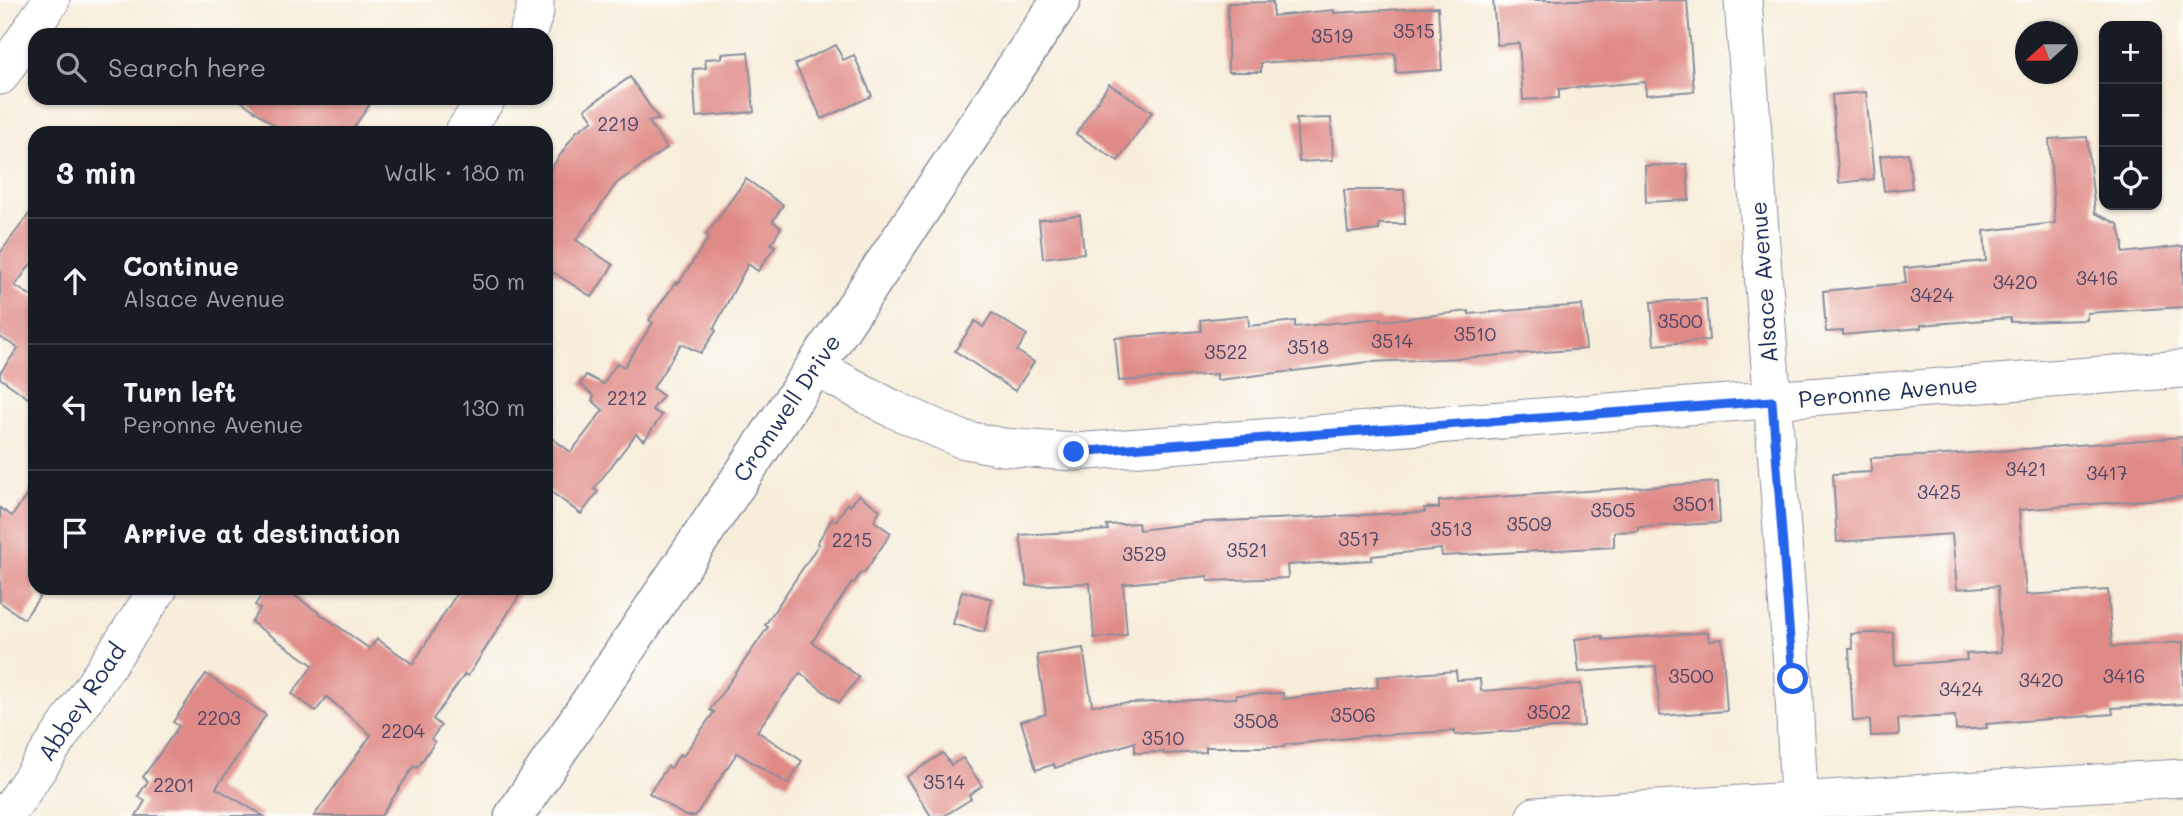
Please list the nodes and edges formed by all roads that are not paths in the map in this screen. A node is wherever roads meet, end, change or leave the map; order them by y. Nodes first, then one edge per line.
1 (51, 0) edge
2 (535, 0) edge
3 (1061, 0) edge
4 (1743, 0) edge
5 (32, 28) edge
6 (529, 28) edge
7 (28, 34) edge
8 (0, 76) edge
9 (482, 105) edge
10 (468, 126) edge
11 (815, 367) junction
12 (2183, 369) edge
13 (1772, 401) junction
14 (154, 595) edge
15 (2183, 778) edge
16 (1800, 808) edge
17 (6, 816) edge
18 (514, 816) edge
19 (1535, 816) edge

1 - 5 street
2 - 6 street
3 - 11 street, Cromwell Drive
4 - 13 street, Alsace Avenue
7 - 8 street
9 - 10 street
11 - 13 street, Peronne Avenue
11 - 18 street, Cromwell Drive
12 - 13 street, Peronne Avenue
13 - 16 street, Alsace Avenue
14 - 17 street, Abbey Road
15 - 16 street
16 - 19 street

